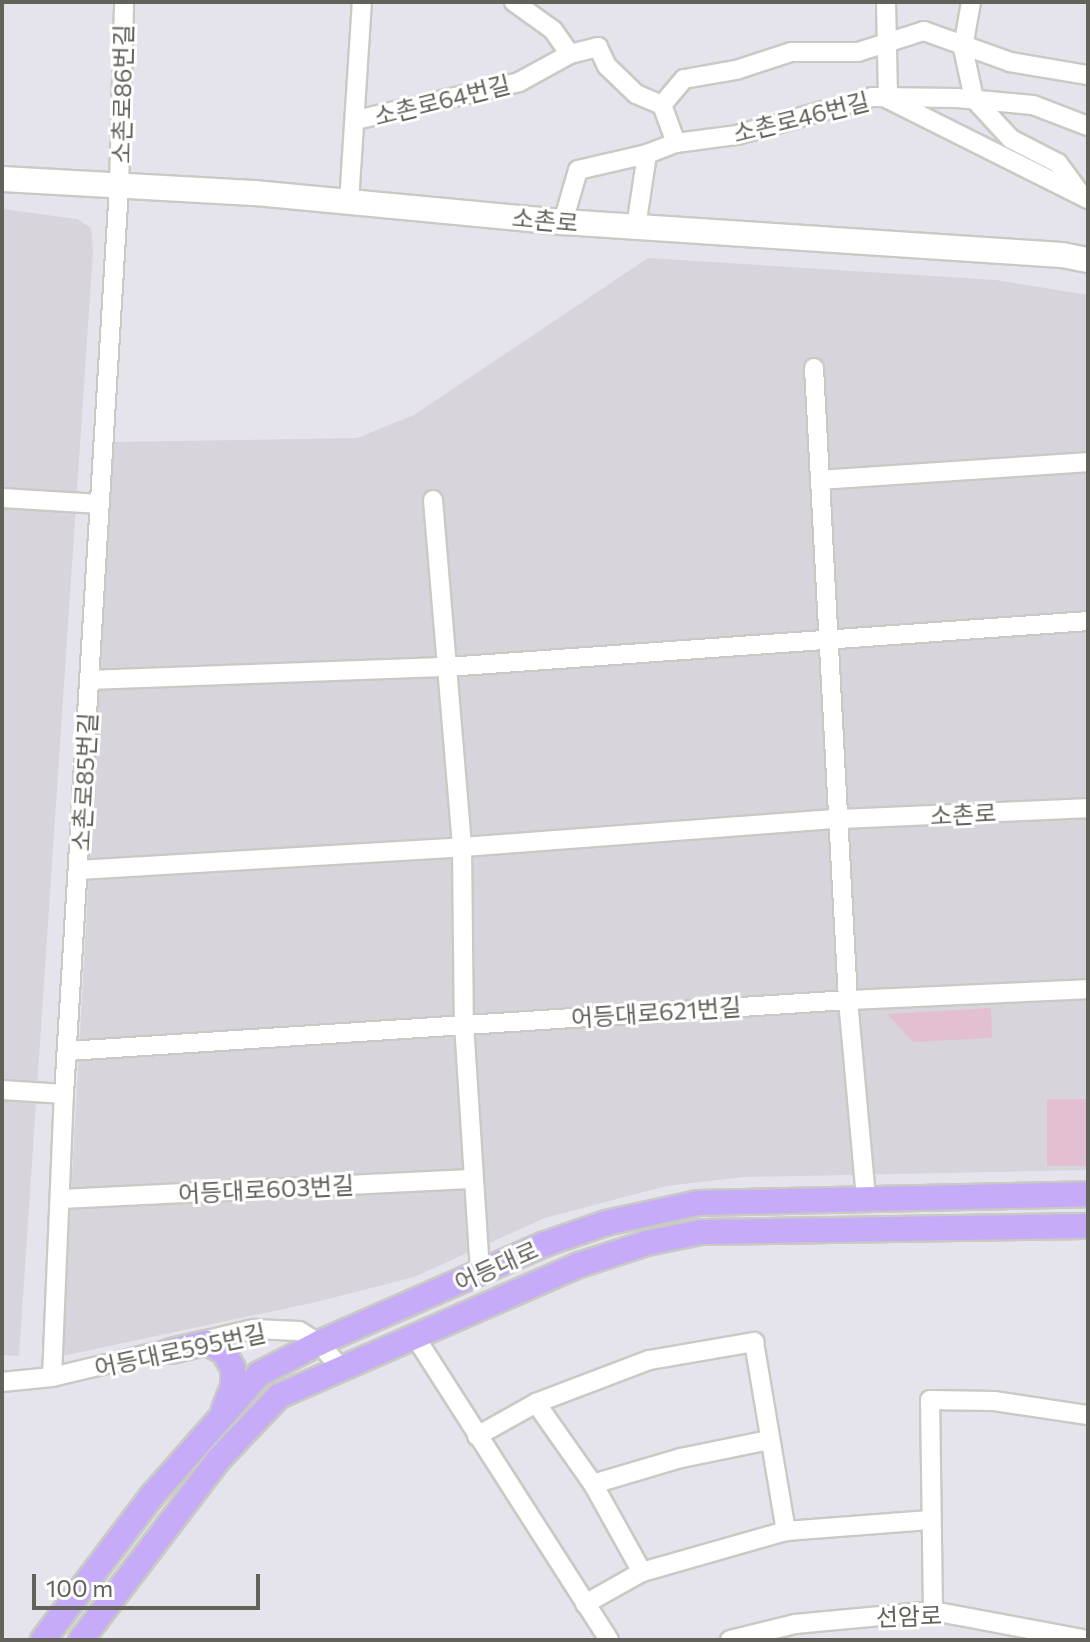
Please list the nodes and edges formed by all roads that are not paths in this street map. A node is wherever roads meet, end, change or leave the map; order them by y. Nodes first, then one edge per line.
1 (124, 2) edge
2 (362, 2) edge
3 (514, 2) edge
4 (886, 2) edge
5 (971, 2) edge
6 (887, 41) junction
7 (963, 48) junction
8 (570, 54) junction
9 (1088, 75) edge
10 (888, 99) junction
11 (974, 99) junction
12 (662, 105) junction
13 (356, 120) junction
14 (1088, 126) edge
15 (676, 143) junction
16 (647, 154) junction
17 (2, 179) edge
18 (119, 186) junction
19 (1084, 197) edge
20 (349, 202) junction
21 (563, 222) junction
22 (636, 227) junction
23 (1088, 260) edge
24 (814, 368) dead end
25 (1088, 462) edge
26 (820, 480) junction
27 (2, 498) edge
28 (433, 500) dead end
29 (100, 504) junction
30 (1088, 621) edge
31 (829, 637) junction
32 (447, 667) junction
33 (90, 680) junction
34 (1088, 808) edge
35 (838, 819) junction
36 (462, 847) junction
37 (79, 870) junction
38 (1088, 989) edge
39 (848, 1000) junction
40 (464, 1024) junction
41 (68, 1051) junction
42 (2, 1090) edge
43 (64, 1094) junction
44 (472, 1179) junction
45 (1088, 1194) edge
46 (60, 1199) junction
47 (866, 1199) junction
48 (1088, 1226) edge
49 (480, 1273) junction
50 (416, 1338) junction
51 (319, 1343) junction
52 (171, 1351) junction
53 (343, 1371) junction
54 (52, 1377) junction
55 (2, 1382) edge
56 (536, 1403) junction
57 (223, 1414) junction
58 (1088, 1415) edge
59 (477, 1436) junction
60 (769, 1440) junction
61 (593, 1484) junction
62 (930, 1520) junction
63 (786, 1531) junction
64 (642, 1572) junction
65 (585, 1604) junction
66 (933, 1611) junction
67 (43, 1640) edge
68 (81, 1640) edge
69 (609, 1640) edge
70 (730, 1640) edge
71 (1088, 1640) edge

1 - 18 street, 소촌로86번길
2 - 13 street
3 - 8 street
4 - 6 street
5 - 7 street
6 - 7 street, 소촌로46번길
6 - 10 street
6 - 12 street, 소촌로46번길
7 - 9 street, 소촌로46번길
7 - 11 street
8 - 12 street
8 - 13 street, 소촌로64번길
10 - 11 street, 소촌로46번길
10 - 15 street, 소촌로46번길
10 - 19 street
11 - 14 street, 소촌로46번길
11 - 19 street
12 - 15 street
13 - 20 street
15 - 16 street
16 - 21 street
16 - 22 street
17 - 18 street, 소촌로
18 - 20 street, 소촌로
18 - 29 street, 소촌로85번길
20 - 21 street, 소촌로
21 - 22 street, 소촌로
22 - 23 street, 소촌로
24 - 26 street
25 - 26 street
26 - 31 street
27 - 29 street
28 - 32 street
29 - 33 street, 소촌로85번길
30 - 31 street
31 - 32 street
31 - 35 street
32 - 33 street
32 - 36 street
33 - 37 street, 소촌로85번길
34 - 35 street, 소촌로
35 - 36 street
35 - 39 street
36 - 37 street
36 - 40 street
37 - 41 street, 소촌로85번길
38 - 39 street
39 - 40 street, 어등대로621번길
39 - 47 street
40 - 41 street, 어등대로621번길
40 - 44 street
41 - 43 street, 소촌로85번길
42 - 43 street
43 - 46 street, 소촌로85번길
44 - 46 street, 어등대로603번길
44 - 49 street
45 - 47 main road, 어등대로
46 - 54 street, 소촌로85번길
47 - 49 main road, 어등대로
48 - 50 main road, 어등대로
49 - 51 main road, 어등대로
50 - 53 main road, 어등대로
50 - 59 street
51 - 52 street, 어등대로595번길
51 - 53 street
51 - 57 main road, 어등대로
52 - 54 street, 어등대로595번길
52 - 57 main road
53 - 68 main road, 어등대로
54 - 55 street, 어등대로595번길
56 - 59 street
56 - 60 street
56 - 61 street
57 - 67 main road, 어등대로
58 - 62 street
59 - 65 street
60 - 61 street
60 - 63 street
61 - 64 street
62 - 63 street
62 - 66 street
63 - 64 street
64 - 65 street
65 - 69 street
66 - 70 street, 선암로
66 - 71 street, 선암로

